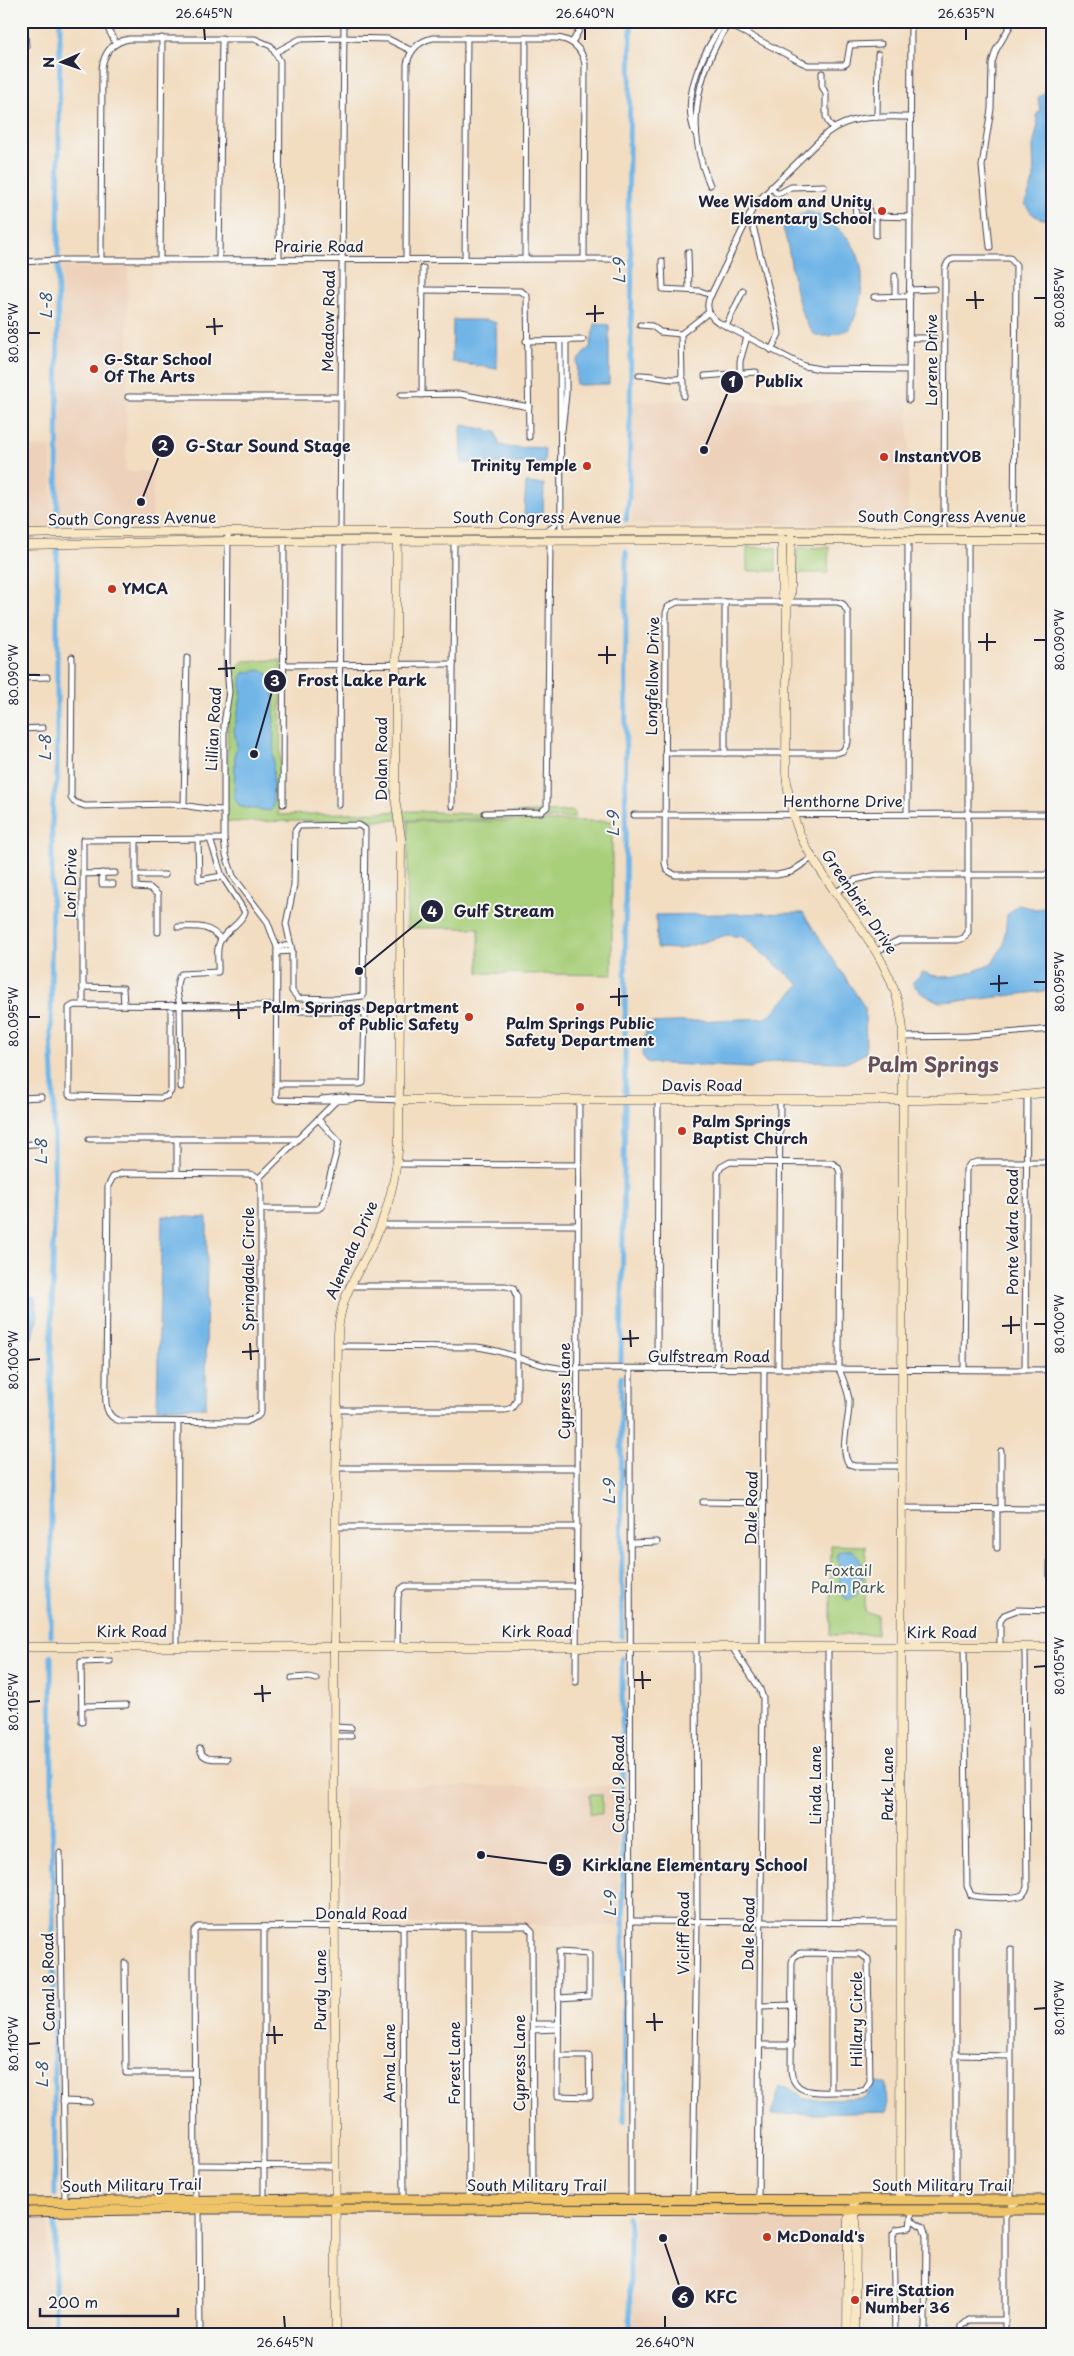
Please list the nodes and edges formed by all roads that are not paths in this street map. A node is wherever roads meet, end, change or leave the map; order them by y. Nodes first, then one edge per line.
1 (24, 21) edge
2 (104, 21) edge
3 (344, 21) edge
4 (584, 21) edge
5 (911, 21) edge
6 (1013, 21) edge
7 (726, 22) edge
8 (162, 38) junction
9 (222, 38) junction
10 (344, 38) junction
11 (467, 38) junction
12 (526, 38) junction
13 (572, 43) junction
14 (116, 44) junction
15 (881, 44) dead end
16 (21, 47) edge
17 (412, 51) junction
18 (276, 52) junction
19 (878, 54) dead end
20 (822, 73) dead end
21 (877, 117) junction
22 (911, 118) junction
23 (833, 128) junction
24 (710, 185) dead end
25 (824, 186) dead end
26 (771, 187) junction
27 (869, 216) junction
28 (876, 216) junction
29 (910, 217) junction
30 (746, 222) junction
31 (876, 235) dead end
32 (990, 247) dead end
33 (688, 252) dead end
34 (160, 259) junction
35 (220, 259) junction
36 (279, 259) junction
37 (342, 259) junction
38 (406, 259) junction
39 (465, 259) junction
40 (524, 259) junction
41 (584, 259) junction
42 (618, 259) dead end
43 (100, 260) junction
44 (21, 262) edge
45 (662, 262) dead end
46 (423, 268) dead end
47 (895, 276) dead end
48 (424, 290) junction
49 (689, 290) junction
50 (934, 290) dead end
51 (743, 291) dead end
52 (910, 293) junction
53 (711, 295) junction
54 (895, 296) junction
55 (874, 297) dead end
56 (709, 312) junction
57 (640, 325) dead end
58 (726, 326) junction
59 (21, 327) edge
60 (681, 334) junction
61 (747, 337) junction
62 (909, 338) junction
63 (934, 338) dead end
64 (583, 340) dead end
65 (526, 341) junction
66 (563, 341) junction
67 (771, 350) junction
68 (909, 370) junction
69 (756, 372) dead end
70 (740, 373) junction
71 (639, 375) dead end
72 (706, 376) dead end
73 (682, 378) junction
74 (400, 395) dead end
75 (422, 395) junction
76 (684, 396) dead end
77 (128, 397) dead end
78 (341, 398) junction
79 (909, 400) dead end
80 (21, 405) edge
81 (529, 407) junction
82 (529, 437) dead end
83 (560, 513) junction
84 (546, 531) junction
85 (561, 531) junction
86 (571, 531) junction
87 (668, 531) junction
88 (944, 531) junction
89 (1014, 531) junction
90 (1053, 531) edge
91 (119, 532) junction
92 (139, 532) junction
93 (228, 532) junction
94 (340, 532) junction
95 (397, 532) junction
96 (787, 532) junction
97 (21, 534) edge
98 (1053, 540) edge
99 (228, 541) junction
100 (911, 541) junction
101 (968, 541) junction
102 (284, 542) junction
103 (340, 542) junction
104 (396, 542) junction
105 (454, 542) junction
106 (522, 542) junction
107 (550, 542) junction
108 (655, 542) junction
109 (787, 542) junction
110 (95, 543) junction
111 (115, 543) junction
112 (21, 545) edge
113 (725, 602) junction
114 (787, 602) junction
115 (72, 657) dead end
116 (187, 658) dead end
117 (339, 664) junction
118 (396, 664) junction
119 (453, 664) junction
120 (284, 665) junction
121 (47, 677) dead end
122 (21, 678) edge
123 (42, 728) dead end
124 (21, 730) edge
125 (665, 753) junction
126 (724, 753) junction
127 (786, 753) junction
128 (283, 804) dead end
129 (184, 805) junction
130 (339, 805) dead end
131 (452, 806) dead end
132 (224, 809) junction
133 (485, 813) dead end
134 (665, 814) junction
135 (793, 814) junction
136 (907, 814) junction
137 (967, 814) junction
138 (1053, 814) edge
139 (634, 815) dead end
140 (198, 839) junction
141 (210, 839) junction
142 (224, 839) junction
143 (136, 841) junction
144 (812, 858) junction
145 (115, 872) dead end
146 (102, 873) junction
147 (82, 874) junction
148 (136, 875) junction
149 (165, 875) dead end
150 (969, 875) junction
151 (1053, 875) edge
152 (222, 876) junction
153 (113, 884) dead end
154 (836, 892) junction
155 (401, 925) joint
156 (178, 927) dead end
157 (158, 932) dead end
158 (221, 939) junction
159 (291, 945) junction
160 (277, 949) junction
161 (292, 951) junction
162 (877, 951) junction
163 (83, 987) junction
164 (171, 1004) junction
165 (180, 1004) junction
166 (83, 1005) junction
167 (124, 1005) junction
168 (276, 1006) junction
169 (1053, 1029) edge
170 (903, 1037) junction
171 (276, 1084) junction
172 (181, 1087) dead end
173 (1053, 1092) edge
174 (1027, 1095) junction
175 (42, 1097) dead end
176 (21, 1098) edge
177 (349, 1098) junction
178 (322, 1099) junction
179 (400, 1100) junction
180 (579, 1100) junction
181 (658, 1100) junction
182 (780, 1100) junction
183 (903, 1100) junction
184 (336, 1102) junction
185 (318, 1119) junction
186 (89, 1139) dead end
187 (176, 1139) junction
188 (297, 1139) junction
189 (45, 1144) dead end
190 (21, 1145) edge
191 (779, 1162) junction
192 (1026, 1162) junction
193 (1053, 1162) edge
194 (397, 1164) junction
195 (579, 1165) junction
196 (177, 1174) junction
197 (258, 1178) junction
198 (262, 1209) junction
199 (381, 1225) junction
200 (578, 1225) junction
201 (349, 1286) junction
202 (338, 1346) junction
203 (517, 1357) junction
204 (578, 1369) junction
205 (630, 1369) junction
206 (657, 1369) junction
207 (717, 1369) junction
208 (764, 1369) junction
209 (778, 1369) junction
210 (839, 1369) junction
211 (902, 1369) junction
212 (964, 1370) junction
213 (1025, 1370) junction
214 (1053, 1370) edge
215 (338, 1410) junction
216 (178, 1422) junction
217 (1001, 1450) dead end
218 (902, 1466) junction
219 (338, 1468) junction
220 (577, 1468) junction
221 (703, 1502) dead end
222 (764, 1503) junction
223 (903, 1508) junction
224 (1052, 1508) edge
225 (999, 1509) junction
226 (337, 1527) junction
227 (577, 1527) junction
228 (657, 1542) dead end
229 (631, 1543) junction
230 (997, 1548) dead end
231 (1050, 1575) dead end
232 (577, 1586) junction
233 (1053, 1611) edge
234 (177, 1645) junction
235 (334, 1646) junction
236 (397, 1646) junction
237 (576, 1646) junction
238 (632, 1646) junction
239 (696, 1646) junction
240 (732, 1646) junction
241 (21, 1647) edge
242 (763, 1647) junction
243 (828, 1647) junction
244 (903, 1647) junction
245 (964, 1647) junction
246 (1000, 1647) junction
247 (1025, 1647) junction
248 (1053, 1647) edge
249 (110, 1661) dead end
250 (292, 1678) dead end
251 (316, 1679) dead end
252 (576, 1682) dead end
253 (126, 1705) dead end
254 (82, 1706) junction
255 (82, 1722) dead end
256 (335, 1728) junction
257 (351, 1728) dead end
258 (335, 1736) junction
259 (351, 1736) dead end
260 (200, 1749) dead end
261 (227, 1758) dead end
262 (60, 1853) dead end
263 (631, 1921) junction
264 (697, 1922) junction
265 (762, 1922) junction
266 (830, 1923) junction
267 (901, 1923) junction
268 (403, 1926) junction
269 (468, 1926) junction
270 (264, 1927) junction
271 (335, 1927) junction
272 (530, 1927) joint
273 (956, 1930) dead end
274 (1011, 1949) dead end
275 (831, 1953) junction
276 (125, 1963) dead end
277 (559, 1998) junction
278 (792, 2005) junction
279 (761, 2006) junction
280 (558, 2026) junction
281 (533, 2027) junction
282 (792, 2044) junction
283 (761, 2045) junction
284 (957, 2055) junction
285 (558, 2056) junction
286 (1010, 2056) junction
287 (194, 2074) junction
288 (831, 2092) junction
289 (63, 2102) junction
290 (90, 2102) dead end
291 (195, 2165) junction
292 (265, 2166) junction
293 (336, 2166) junction
294 (336, 2199) junction
295 (404, 2199) junction
296 (900, 2199) junction
297 (956, 2199) junction
298 (195, 2200) junction
299 (260, 2200) junction
300 (469, 2200) junction
301 (487, 2200) junction
302 (534, 2200) junction
303 (574, 2200) junction
304 (601, 2200) junction
305 (631, 2200) junction
306 (694, 2200) junction
307 (708, 2200) junction
308 (853, 2200) junction
309 (993, 2200) junction
310 (1053, 2200) edge
311 (39, 2201) junction
312 (65, 2201) junction
313 (758, 2201) junction
314 (21, 2202) edge
315 (1013, 2204) junction
316 (21, 2206) edge
317 (200, 2209) junction
318 (336, 2209) junction
319 (131, 2210) junction
320 (427, 2210) junction
321 (473, 2210) junction
322 (560, 2210) junction
323 (586, 2210) junction
324 (679, 2210) junction
325 (696, 2210) junction
326 (854, 2210) junction
327 (912, 2210) junction
328 (984, 2210) junction
329 (1053, 2210) edge
330 (21, 2212) edge
331 (912, 2220) junction
332 (1005, 2320) junction
333 (200, 2335) edge
334 (336, 2335) edge
335 (847, 2335) edge
336 (855, 2335) edge
337 (895, 2335) edge
338 (923, 2335) edge
339 (961, 2335) edge
340 (1005, 2335) edge

1 - 16 street
2 - 14 street
3 - 10 street, Meadow Road
4 - 13 street
5 - 22 street
6 - 32 street
7 - 15 street
7 - 24 street
8 - 9 street
8 - 14 street
8 - 34 street
9 - 18 street
9 - 35 street
10 - 17 street
10 - 18 street
10 - 37 street, Meadow Road
11 - 12 street
11 - 17 street
11 - 39 street
12 - 13 street
12 - 40 street
13 - 41 street
14 - 43 street
17 - 38 street
18 - 36 street
19 - 21 street
20 - 23 street
21 - 22 street
21 - 23 street
22 - 29 street
23 - 26 street
25 - 26 street
26 - 30 street
27 - 27 street
27 - 28 street
28 - 29 street
28 - 31 street
29 - 52 street
30 - 53 street
30 - 67 street
33 - 49 street
34 - 35 street, Prairie Road
34 - 43 street, Prairie Road
35 - 36 street, Prairie Road
36 - 37 street, Prairie Road
37 - 38 street, Prairie Road
37 - 78 street, Meadow Road
38 - 39 street, Prairie Road
39 - 40 street, Prairie Road
40 - 41 street, Prairie Road
41 - 42 street, Prairie Road
43 - 44 street, Prairie Road
45 - 49 street
46 - 48 street
47 - 54 street
48 - 65 street
48 - 75 street
49 - 53 street
50 - 52 street
51 - 58 street
52 - 54 street
52 - 62 street
53 - 56 street
54 - 55 street
56 - 58 street
56 - 60 street
57 - 60 street
58 - 61 street
59 - 80 street
60 - 73 street
61 - 67 street
61 - 70 street
62 - 63 street
62 - 68 street
64 - 66 street
65 - 66 street
65 - 81 street
66 - 83 street
67 - 68 street
68 - 79 street
69 - 70 street
70 - 72 street
71 - 73 street
73 - 76 street
74 - 75 street
75 - 81 street
77 - 78 street
78 - 94 street, Meadow Road
81 - 82 street
83 - 84 street
83 - 85 street
84 - 85 street, South Congress Avenue
84 - 95 street, South Congress Avenue
84 - 106 street
85 - 86 street, South Congress Avenue
86 - 87 street, South Congress Avenue
86 - 107 street
87 - 96 street, South Congress Avenue
87 - 108 street
88 - 89 street, South Congress Avenue
88 - 89 street, Lorene Drive
88 - 96 street, South Congress Avenue
88 - 100 street
89 - 90 street, South Congress Avenue
91 - 92 street, South Congress Avenue
91 - 97 street, South Congress Avenue
91 - 110 street
92 - 93 street, South Congress Avenue
92 - 111 street
93 - 94 street, South Congress Avenue
93 - 99 street, Lillian Road
94 - 95 street, South Congress Avenue
95 - 104 street, Dolan Road
96 - 109 street, Greenbrier Drive
98 - 101 street, South Congress Avenue
99 - 102 street, South Congress Avenue
99 - 111 street, South Congress Avenue
99 - 132 street, Lillian Road
100 - 101 street, South Congress Avenue
100 - 109 street, South Congress Avenue
100 - 136 street
101 - 137 street
102 - 103 street, South Congress Avenue
102 - 120 street
103 - 104 street, South Congress Avenue
103 - 117 street
104 - 105 street, South Congress Avenue
104 - 118 street, Dolan Road
105 - 106 street, South Congress Avenue
105 - 119 street
106 - 107 street, South Congress Avenue
107 - 108 street, South Congress Avenue
107 - 133 street
108 - 109 street, South Congress Avenue
109 - 114 street, Greenbrier Drive
110 - 111 street, South Congress Avenue
110 - 112 street, South Congress Avenue
113 - 114 street, Longfellow Drive
113 - 125 street, Longfellow Drive
113 - 126 street
114 - 127 street, Greenbrier Drive
114 - 127 street, Longfellow Drive
115 - 129 street
116 - 129 street
117 - 118 street
117 - 120 street
117 - 130 street
118 - 119 street
118 - 155 street, Dolan Road
119 - 131 street
120 - 128 street
121 - 122 street
123 - 124 street
125 - 126 street
125 - 134 street, Longfellow Drive
126 - 127 street
127 - 135 street, Greenbrier Drive
129 - 132 street
132 - 142 street, Lillian Road
134 - 135 street, Henthorne Drive
134 - 139 street, Henthorne Drive
134 - 144 street, Longfellow Drive
135 - 136 street, Henthorne Drive
135 - 144 street, Greenbrier Drive
136 - 137 street, Henthorne Drive
137 - 138 street, Henthorne Drive
137 - 150 street
140 - 141 street, Lori Drive
140 - 143 street, Lori Drive
140 - 152 street
141 - 142 street, Lori Drive
141 - 152 street
142 - 160 street, Lillian Road
143 - 147 street, Lori Drive
143 - 148 street
144 - 154 street, Greenbrier Drive
145 - 146 street
146 - 147 street
146 - 153 street
147 - 163 street, Lori Drive
148 - 149 street
148 - 157 street
150 - 151 street
150 - 154 street
150 - 162 street
152 - 158 street
154 - 162 street, Greenbrier Drive
155 - 179 street, Alemeda Drive
156 - 158 street
158 - 165 street
159 - 160 street
159 - 161 street
159 - 161 street
160 - 161 street
160 - 168 street
162 - 170 street, Greenbrier Drive
163 - 166 street, Lori Drive
163 - 167 street
164 - 165 street
164 - 166 street
164 - 167 street
165 - 168 street
165 - 172 street
166 - 167 street
168 - 171 street
168 - 171 street
169 - 170 street
170 - 183 street, Greenbrier Drive
171 - 178 street, Davis Road
173 - 174 street, Davis Road
174 - 183 street, Davis Road
174 - 192 street, Ponte Vedra Road
175 - 176 street
177 - 178 street, Davis Road
177 - 179 street, Davis Road
177 - 184 street, Davis Road
178 - 184 street, Davis Road
179 - 180 street, Davis Road
179 - 194 street, Alemeda Drive
180 - 181 street, Davis Road
180 - 195 street, Cypress Lane
181 - 182 street, Davis Road
181 - 206 street
182 - 183 street, Davis Road
182 - 191 street
183 - 211 street, Greenbrier Drive
184 - 185 street
185 - 188 street
185 - 198 street
186 - 187 street
187 - 188 street
187 - 196 street
188 - 197 street
189 - 190 street
191 - 207 street
191 - 209 street
191 - 210 street
192 - 193 street
192 - 212 street
192 - 213 street, Ponte Vedra Road
194 - 195 street
194 - 199 street, Alemeda Drive
195 - 200 street, Cypress Lane
196 - 197 street, Springdale Circle
196 - 216 street, Springdale Circle
197 - 198 street, Springdale Circle
198 - 216 street, Springdale Circle
199 - 200 street
199 - 201 street, Alemeda Drive
200 - 204 street, Cypress Lane
201 - 202 street, Alemeda Drive
201 - 203 street
202 - 203 street, Gulfstream Road
202 - 215 street, Alemeda Drive
203 - 204 street, Gulfstream Road
203 - 215 street
204 - 205 street, Gulfstream Road
204 - 220 street, Cypress Lane
205 - 206 street, Gulfstream Road
205 - 229 street, Canal 9 Road
206 - 207 street, Gulfstream Road
207 - 208 street, Gulfstream Road
208 - 209 street, Gulfstream Road
208 - 222 street, Dale Road
209 - 210 street, Gulfstream Road
210 - 211 street, Gulfstream Road
210 - 218 street
211 - 212 street, Gulfstream Road
211 - 218 street, Park Lane
212 - 213 street, Gulfstream Road
213 - 214 street, Gulfstream Road
215 - 219 street, Alemeda Drive
216 - 234 street
217 - 225 street
218 - 223 street, Park Lane
219 - 220 street
219 - 226 street, Alemeda Drive
220 - 227 street, Cypress Lane
221 - 222 street
222 - 242 street, Dale Road
223 - 225 street
223 - 244 street, Park Lane
224 - 225 street
224 - 231 street
225 - 230 street
226 - 227 street
226 - 235 street, Alemeda Drive
227 - 232 street, Cypress Lane
228 - 229 street
229 - 238 street, Canal 9 Road
232 - 236 street
232 - 237 street, Cypress Lane
233 - 246 street
234 - 235 street, Kirk Road
234 - 241 street, Kirk Road
235 - 236 street, Kirk Road
235 - 256 street, Purdy Lane
236 - 237 street, Kirk Road
237 - 238 street, Kirk Road
237 - 252 street, Cypress Lane
238 - 239 street, Kirk Road
238 - 263 street, Canal 9 Road
239 - 240 street, Kirk Road
239 - 264 street, Vicliff Road
240 - 242 street, Kirk Road
240 - 265 street, Dale Road
242 - 243 street, Kirk Road
243 - 244 street, Kirk Road
243 - 266 street, Linda Lane
244 - 245 street, Kirk Road
244 - 267 street, Park Lane
245 - 246 street, Kirk Road
245 - 247 street
246 - 247 street, Kirk Road
247 - 248 street, Kirk Road
249 - 254 street
250 - 251 street
253 - 254 street
254 - 255 street
256 - 257 street
256 - 258 street, Purdy Lane
258 - 259 street
258 - 271 street, Purdy Lane
260 - 261 street
262 - 289 street, Canal 8 Road
263 - 264 street
263 - 305 street, Canal 9 Road
264 - 265 street
264 - 306 street, Vicliff Road
265 - 266 street
265 - 279 street, Dale Road
266 - 267 street
267 - 296 street, Park Lane
268 - 269 street, Donald Road
268 - 271 street, Donald Road
268 - 295 street, Anna Lane
269 - 272 street, Donald Road
269 - 300 street, Forest Lane
270 - 271 street, Donald Road
270 - 287 street, Donald Road
270 - 292 street
271 - 293 street, Purdy Lane
272 - 281 street, Cypress Lane
273 - 284 street
274 - 286 street
275 - 278 street, Hillary Circle
275 - 288 street
275 - 288 street, Hillary Circle
276 - 287 street
277 - 277 street
277 - 280 street
278 - 279 street
278 - 282 street, Hillary Circle
279 - 283 street, Dale Road
280 - 281 street
280 - 285 street
281 - 302 street, Cypress Lane
282 - 283 street
282 - 288 street, Hillary Circle
283 - 313 street, Dale Road
284 - 286 street
284 - 297 street
285 - 285 street
286 - 315 street
287 - 291 street
289 - 290 street
289 - 312 street, Canal 8 Road
291 - 292 street
291 - 298 street
292 - 293 street
292 - 299 street
293 - 294 street, Purdy Lane
294 - 295 main road, South Military Trail
294 - 299 main road, South Military Trail
294 - 318 street, Purdy Lane
295 - 300 main road, South Military Trail
296 - 297 main road, South Military Trail
296 - 308 main road, South Military Trail
297 - 309 main road, South Military Trail
298 - 299 main road, South Military Trail
298 - 312 main road, South Military Trail
298 - 319 main road
299 - 317 main road
300 - 301 main road, South Military Trail
300 - 320 main road
301 - 302 main road, South Military Trail
301 - 321 main road
302 - 303 main road, South Military Trail
303 - 304 main road, South Military Trail
303 - 322 main road
304 - 305 main road, South Military Trail
304 - 323 main road
305 - 306 main road, South Military Trail
306 - 307 main road, South Military Trail
306 - 324 street
307 - 313 main road, South Military Trail
307 - 325 main road
308 - 313 main road, South Military Trail
308 - 326 street
309 - 315 main road, South Military Trail
309 - 328 main road
310 - 315 main road, South Military Trail
311 - 312 main road, South Military Trail
311 - 314 main road, South Military Trail
311 - 316 main road
315 - 328 main road, South Military Trail
315 - 329 main road, South Military Trail
315 - 332 street
317 - 318 main road, South Military Trail
317 - 319 main road, South Military Trail
317 - 333 street
318 - 320 main road, South Military Trail
318 - 334 street, Purdy Lane
319 - 330 main road, South Military Trail
320 - 321 main road, South Military Trail
321 - 322 main road, South Military Trail
322 - 323 main road, South Military Trail
323 - 324 main road, South Military Trail
324 - 325 main road, South Military Trail
325 - 326 main road, South Military Trail
326 - 327 main road, South Military Trail
326 - 335 street
326 - 336 street
327 - 328 main road, South Military Trail
327 - 331 street
331 - 337 street
331 - 338 street
332 - 339 street
332 - 340 street

